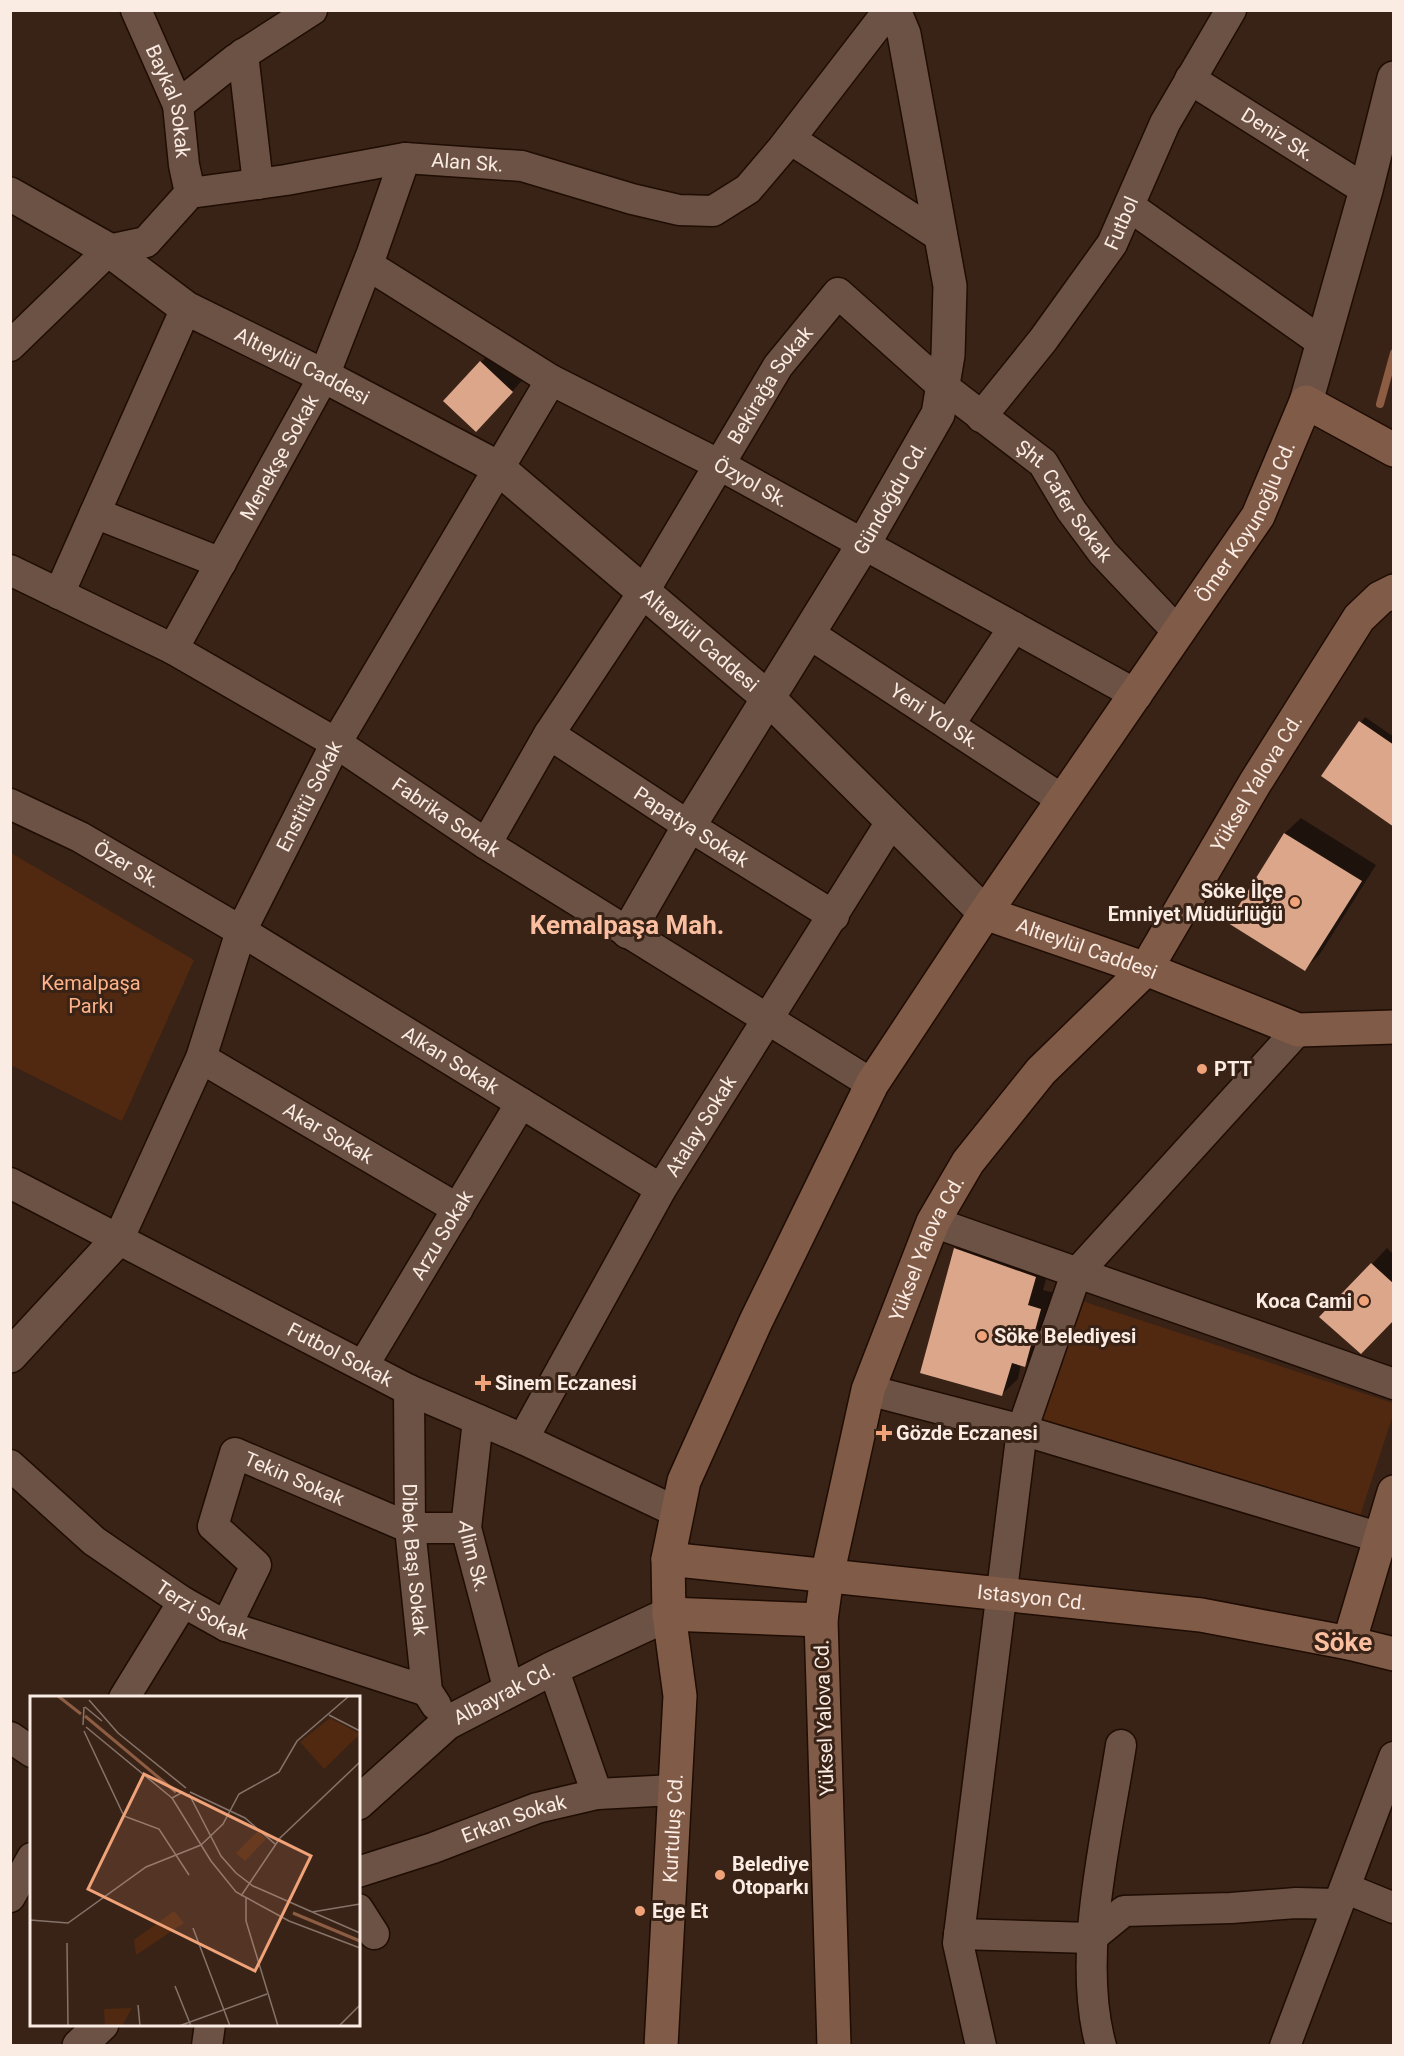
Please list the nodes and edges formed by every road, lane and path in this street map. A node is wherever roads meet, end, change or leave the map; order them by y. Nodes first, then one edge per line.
1 (136, 10) edge
2 (312, 10) edge
3 (889, 10) edge
4 (894, 10) edge
5 (1230, 10) edge
6 (267, 23) edge
7 (243, 54) junction
8 (1394, 78) edge
9 (1190, 79) junction
10 (178, 105) junction
11 (790, 139) junction
12 (405, 158) junction
13 (258, 184) junction
14 (1366, 190) junction
15 (190, 193) junction
16 (10, 195) edge
17 (1129, 206) junction
18 (941, 237) junction
19 (109, 250) junction
20 (368, 265) junction
21 (186, 308) junction
22 (1323, 343) junction
23 (10, 346) edge
24 (324, 376) junction
25 (551, 380) junction
26 (941, 385) junction
27 (1306, 402) junction
28 (981, 417) junction
29 (1394, 450) edge
30 (718, 464) junction
31 (497, 467) junction
32 (95, 513) junction
33 (863, 545) junction
34 (220, 563) junction
35 (10, 570) edge
36 (644, 591) junction
37 (1394, 591) edge
38 (59, 594) junction
39 (1014, 627) junction
40 (1177, 631) junction
41 (808, 633) junction
42 (173, 649) junction
43 (1137, 695) junction
44 (767, 697) junction
45 (948, 725) junction
46 (549, 734) junction
47 (336, 743) junction
48 (1063, 800) junction
49 (10, 804) edge
50 (891, 822) junction
51 (688, 826) junction
52 (486, 844) junction
53 (985, 913) junction
54 (834, 916) junction
55 (241, 931) junction
56 (627, 932) junction
57 (1146, 969) junction
58 (769, 1020) junction
59 (1394, 1027) edge
60 (1298, 1030) junction
61 (201, 1058) junction
62 (872, 1084) junction
63 (521, 1103) junction
64 (10, 1183) edge
65 (661, 1189) junction
66 (458, 1209) junction
67 (933, 1222) junction
68 (119, 1238) junction
69 (1076, 1274) junction
70 (10, 1356) edge
71 (363, 1366) junction
72 (1394, 1384) edge
73 (409, 1390) junction
74 (868, 1390) junction
75 (478, 1420) junction
76 (1022, 1430) junction
77 (523, 1439) junction
78 (10, 1465) edge
79 (1394, 1492) edge
80 (677, 1512) junction
81 (410, 1528) junction
82 (466, 1528) junction
83 (1381, 1538) junction
84 (668, 1559) junction
85 (827, 1576) junction
86 (1002, 1593) junction
87 (183, 1602) junction
88 (669, 1614) junction
89 (820, 1620) junction
90 (226, 1626) junction
91 (1349, 1643) junction
92 (1394, 1654) edge
93 (553, 1668) junction
94 (427, 1691) junction
95 (509, 1691) junction
96 (125, 1696) edge
97 (447, 1723) junction
98 (10, 1737) edge
99 (1120, 1745) dead end
100 (30, 1751) edge
101 (1394, 1757) edge
102 (674, 1790) junction
103 (597, 1794) junction
104 (360, 1801) edge
105 (30, 1864) edge
106 (360, 1871) edge
107 (20, 1893) edge
108 (1342, 1896) junction
109 (1394, 1908) edge
110 (959, 1934) junction
111 (1091, 1938) junction
112 (101, 2026) edge
113 (210, 2026) edge
114 (79, 2046) edge
115 (207, 2046) edge
116 (661, 2046) edge
117 (834, 2046) edge
118 (981, 2046) edge
119 (1101, 2046) edge
120 (1286, 2046) edge

1 - 10 street, Baykal Sokak
2 - 6 street
3 - 11 street, Alan Sk.
4 - 18 street, Gündoğdu Cd.
5 - 9 street, Futbol
6 - 7 street
7 - 10 street
7 - 13 street
8 - 14 street, Ömer Koyunoğlu Cd.
9 - 14 street, Deniz Sk.
9 - 17 street, Futbol
10 - 15 street, Baykal Sokak
11 - 12 street, Alan Sk.
11 - 18 street
12 - 13 street, Alan Sk.
12 - 20 street, Menekşe Sokak
13 - 15 street, Alan Sk.
14 - 22 street, Ömer Koyunoğlu Cd.
15 - 19 street
16 - 19 street, Altıeylül Caddesi
17 - 22 street
17 - 28 street, Futbol
18 - 26 street, Gündoğdu Cd.
19 - 21 street, Altıeylül Caddesi
19 - 23 street
20 - 24 street, Menekşe Sokak
20 - 25 street, Özyol Sk.
21 - 24 street, Altıeylül Caddesi
21 - 32 street
22 - 27 street, Ömer Koyunoğlu Cd.
24 - 31 street, Altıeylül Caddesi
24 - 34 street, Menekşe Sokak
25 - 30 street, Özyol Sk.
25 - 31 street, Enstitü Sokak
26 - 28 street, Şht. Cafer Sokak
26 - 30 street, Bekirağa Sokak
26 - 33 street, Gündoğdu Cd.
27 - 29 main road
27 - 40 main road, Ömer Koyunoğlu Cd.
28 - 40 street, Şht. Cafer Sokak
30 - 33 street, Özyol Sk.
30 - 36 street, Bekirağa Sokak
31 - 36 street, Altıeylül Caddesi
31 - 47 street, Enstitü Sokak
32 - 34 street
32 - 38 street
33 - 39 street, Özyol Sk.
33 - 41 street, Gündoğdu Cd.
34 - 42 street, Menekşe Sokak
35 - 38 street, Fabrika Sokak
36 - 44 street, Altıeylül Caddesi
36 - 46 street, Bekirağa Sokak
37 - 57 main road, Yüksel Yalova Cd.
38 - 42 street, Fabrika Sokak
39 - 43 street, Özyol Sk.
39 - 45 street
40 - 43 main road, Ömer Koyunoğlu Cd.
41 - 44 street, Gündoğdu Cd.
41 - 45 street, Yeni Yol Sk.
42 - 47 street, Fabrika Sokak
43 - 48 main road, Ömer Koyunoğlu Cd.
44 - 50 street, Altıeylül Caddesi
44 - 51 street, Gündoğdu Cd.
45 - 48 street, Yeni Yol Sk.
46 - 51 street, Papatya Sokak
46 - 52 street, Bekirağa Sokak
47 - 52 street, Fabrika Sokak
47 - 55 street, Enstitü Sokak
48 - 53 main road, Ömer Koyunoğlu Cd.
49 - 55 street, Özer Sk.
50 - 53 street, Altıeylül Caddesi
50 - 54 street, Atalay Sokak
51 - 54 street, Papatya Sokak
51 - 56 street, Gündoğdu Cd.
52 - 56 street, Fabrika Sokak
53 - 57 main road, Altıeylül Caddesi
53 - 62 main road, Ömer Koyunoğlu Cd.
54 - 58 street, Atalay Sokak
55 - 61 street, Enstitü Sokak
55 - 63 street, Alkan Sokak
56 - 58 street, Fabrika Sokak
57 - 60 main road, Altıeylül Caddesi
57 - 67 main road, Yüksel Yalova Cd.
58 - 62 street, Fabrika Sokak
58 - 65 street, Atalay Sokak
59 - 60 main road, Altıeylül Caddesi
60 - 69 street
61 - 66 street, Akar Sokak
61 - 68 street, Enstitü Sokak
62 - 80 main road, Kurtuluş Cd.
63 - 65 street, Alkan Sokak
63 - 66 street, Arzu Sokak
64 - 68 street, Futbol Sokak
65 - 77 street, Atalay Sokak
66 - 71 street, Arzu Sokak
67 - 69 street
67 - 74 main road, Yüksel Yalova Cd.
68 - 70 street
68 - 71 street, Futbol Sokak
69 - 72 street
69 - 76 street
71 - 73 street, Futbol Sokak
73 - 75 street, Futbol Sokak
73 - 81 street, Dibek Başı Sokak
74 - 76 street
74 - 85 main road, Yüksel Yalova Cd.
75 - 77 street, Futbol Sokak
75 - 82 street, Alim Sk.
76 - 83 street
76 - 86 street
77 - 80 street, Futbol Sokak
78 - 87 street, Terzi Sokak
79 - 83 main road
80 - 84 main road, Kurtuluş Cd.
81 - 82 street
81 - 90 street, Tekin Sokak
81 - 94 street, Dibek Başı Sokak
82 - 95 street, Alim Sk.
83 - 91 main road
84 - 85 main road, Istasyon Cd.
84 - 88 main road, Kurtuluş Cd.
85 - 86 main road, Istasyon Cd.
85 - 89 main road, Yüksel Yalova Cd.
86 - 91 main road, Istasyon Cd.
86 - 110 street
87 - 90 street, Terzi Sokak
87 - 96 street
88 - 89 main road
88 - 93 street, Albayrak Cd.
88 - 102 main road, Kurtuluş Cd.
89 - 117 main road, Yüksel Yalova Cd.
90 - 94 street, Terzi Sokak
91 - 92 main road, Istasyon Cd.
93 - 95 street, Albayrak Cd.
93 - 103 street
94 - 97 street, Dibek Başı Sokak
95 - 97 street, Albayrak Cd.
97 - 104 street, Albayrak Cd.
98 - 100 street
99 - 111 street
101 - 108 street
102 - 103 street, Erkan Sokak
102 - 116 main road, Kurtuluş Cd.
103 - 106 street, Erkan Sokak
105 - 107 street
108 - 109 street
108 - 111 street
108 - 120 street
110 - 111 street
110 - 118 street
111 - 119 street
112 - 114 street
113 - 115 street

